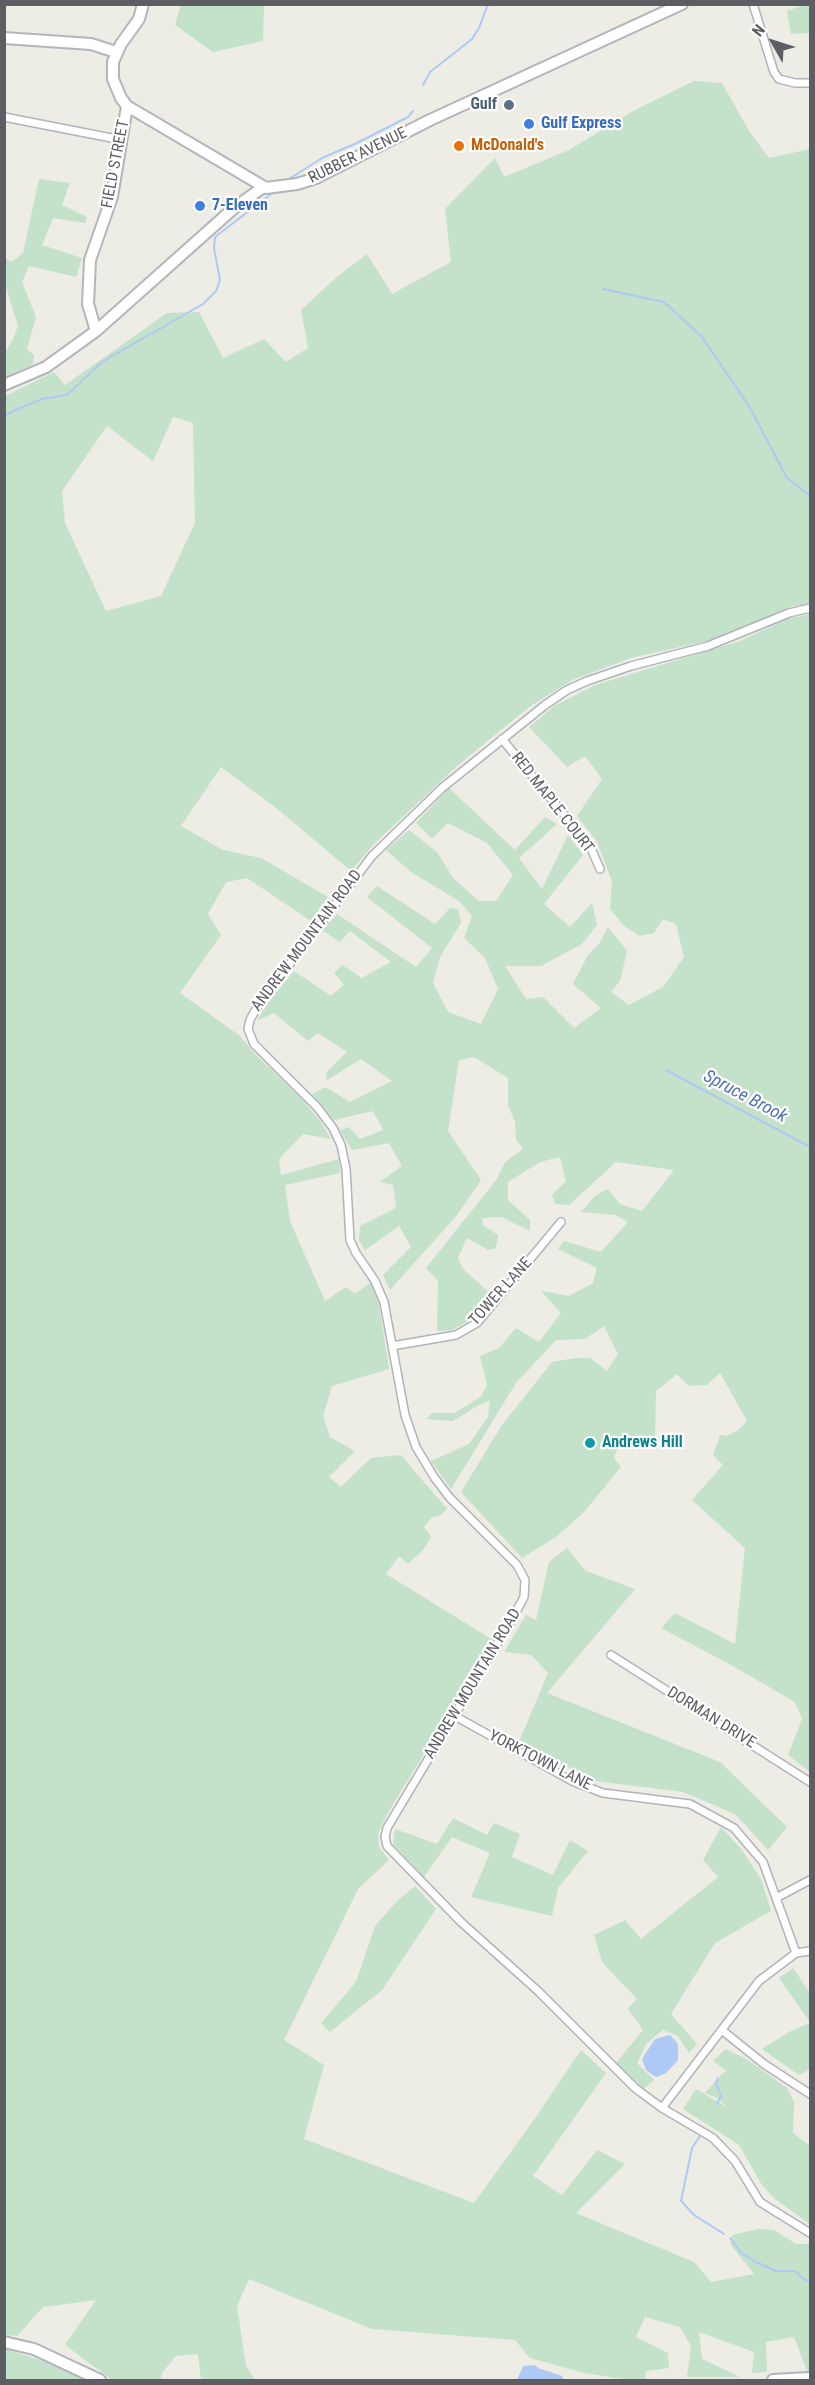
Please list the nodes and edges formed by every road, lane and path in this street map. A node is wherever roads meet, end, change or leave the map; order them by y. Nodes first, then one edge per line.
1 (143, 4) edge
2 (682, 4) edge
3 (753, 4) edge
4 (4, 38) edge
5 (116, 52) junction
6 (810, 83) edge
7 (127, 106) junction
8 (4, 117) edge
9 (122, 140) junction
10 (264, 188) junction
11 (96, 331) junction
12 (4, 385) edge
13 (810, 608) edge
14 (502, 739) junction
15 (600, 869) dead end
16 (561, 1222) dead end
17 (392, 1346) junction
18 (611, 1654) dead end
19 (453, 1716) junction
20 (810, 1782) edge
21 (810, 1880) edge
22 (776, 1898) junction
23 (810, 1951) edge
24 (796, 1953) junction
25 (723, 2031) junction
26 (810, 2094) edge
27 (662, 2108) junction
28 (810, 2233) edge
29 (4, 2342) edge
30 (810, 2378) edge
31 (100, 2380) edge
32 (773, 2380) edge

1 - 5 street
2 - 10 street, RUBBER AVENUE
3 - 6 street
4 - 5 street
5 - 7 street, FIELD STREET
7 - 9 street, FIELD STREET
7 - 10 street
8 - 9 street
9 - 11 street, FIELD STREET
10 - 11 street, RUBBER AVENUE
11 - 12 street, RUBBER AVENUE
13 - 14 street, ANDREW MOUNTAIN ROAD
14 - 15 street, RED MAPLE COURT
14 - 17 street, ANDREW MOUNTAIN ROAD
16 - 17 street, TOWER LANE
17 - 19 street, ANDREW MOUNTAIN ROAD
18 - 20 street, DORMAN DRIVE
19 - 22 street, YORKTOWN LANE
19 - 27 street, ANDREW MOUNTAIN ROAD
21 - 22 street
22 - 24 street, YORKTOWN LANE
23 - 24 street
24 - 25 street
25 - 26 street
25 - 27 street
27 - 28 street, ANDREW MOUNTAIN ROAD
29 - 31 street
30 - 32 street

